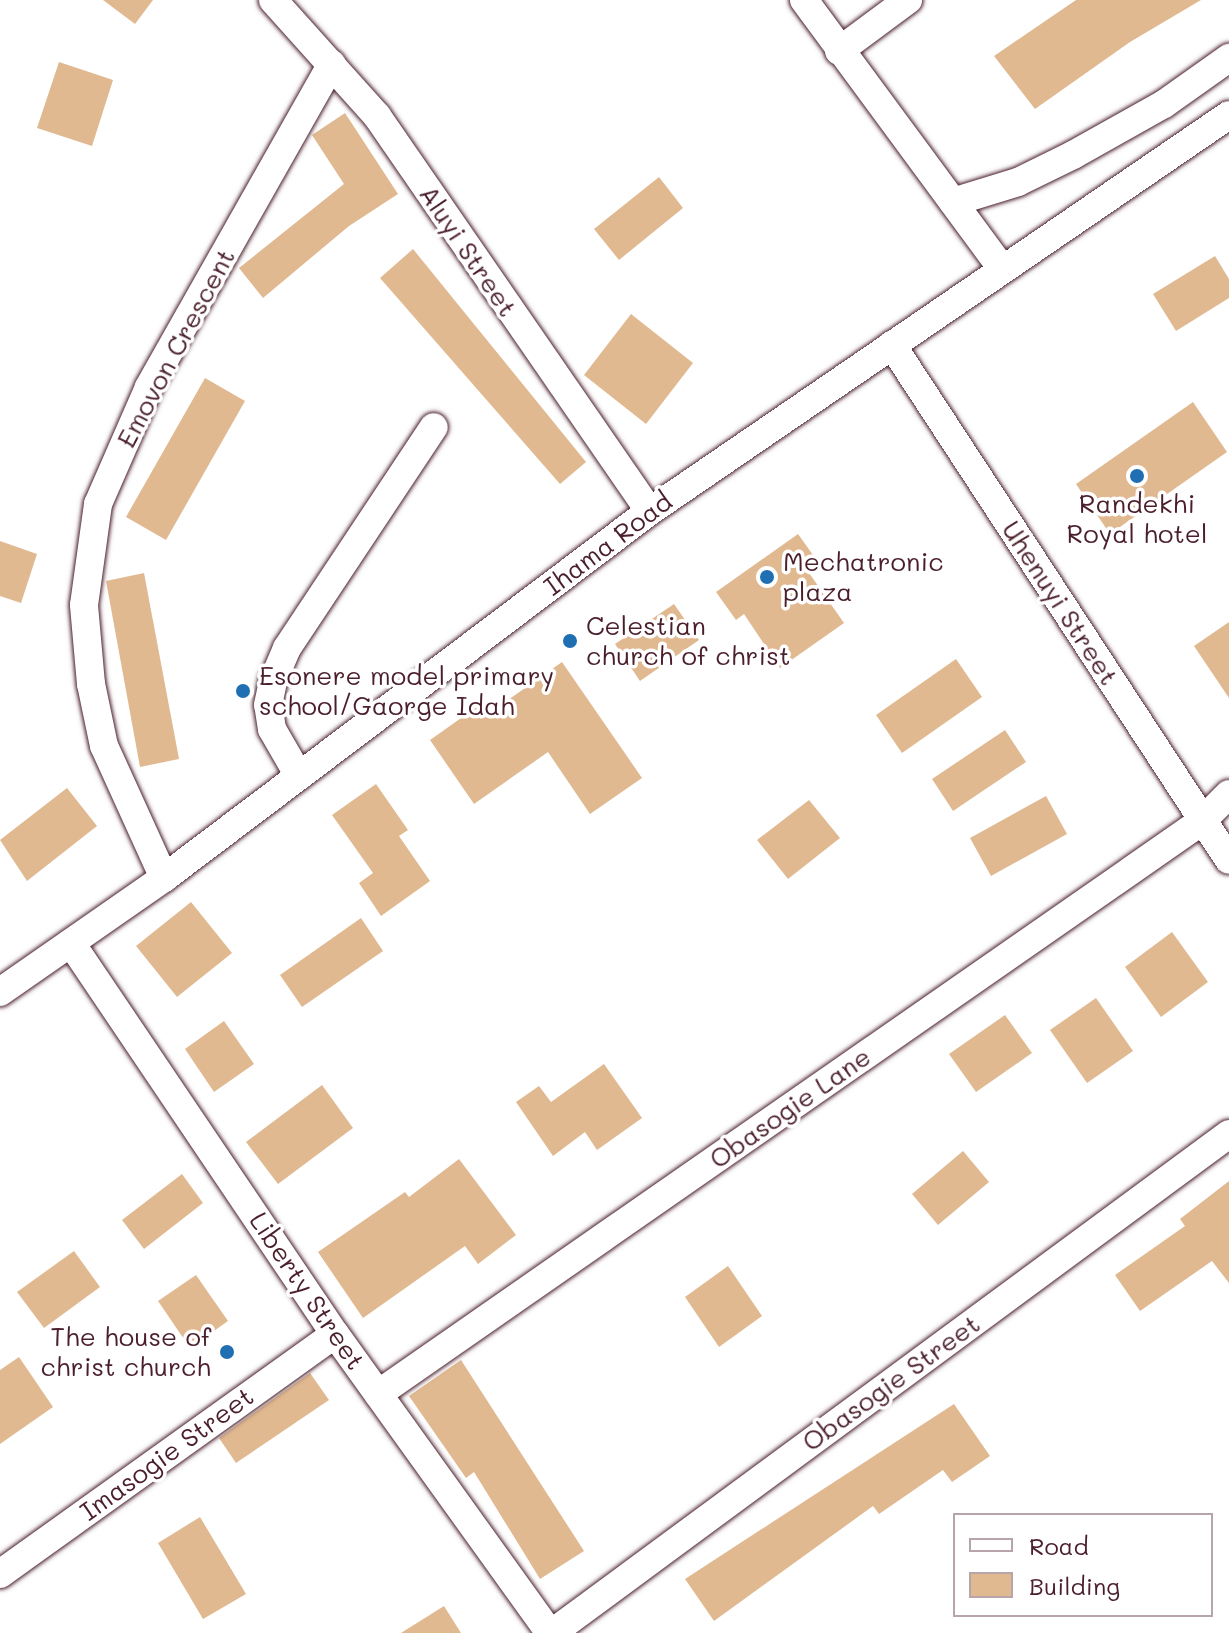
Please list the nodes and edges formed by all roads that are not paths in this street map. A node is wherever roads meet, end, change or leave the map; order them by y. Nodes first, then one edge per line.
1 (273, 0) edge
2 (804, 0) edge
3 (908, 0) edge
4 (839, 51) junction
5 (1229, 58) edge
6 (332, 64) junction
7 (1229, 115) edge
8 (953, 202) junction
9 (1002, 269) junction
10 (892, 345) junction
11 (434, 427) dead end
12 (650, 511) junction
13 (299, 776) junction
14 (1229, 794) edge
15 (1202, 821) junction
16 (1228, 858) edge
17 (164, 878) junction
18 (71, 943) junction
19 (0, 992) edge
20 (1229, 1134) edge
21 (335, 1334) junction
22 (378, 1394) junction
23 (0, 1574) edge
24 (551, 1633) edge

1 - 6 street, Aluyi Street
2 - 4 street
3 - 4 street
4 - 8 street
5 - 8 street
6 - 12 street, Aluyi Street
6 - 17 street, Emovon Crescent
7 - 9 street, Ihama Road
8 - 9 street
9 - 10 street, Ihama Road
10 - 12 street, Ihama Road
10 - 15 street, Uhenuyi Street
11 - 13 street
12 - 13 street, Ihama Road
13 - 17 street, Ihama Road
14 - 15 street, Obasogie Lane
15 - 16 street, Uhenuyi Street
15 - 22 street, Obasogie Lane
17 - 18 street, Ihama Road
18 - 19 street, Ihama Road
18 - 21 street, Liberty Street
20 - 24 street, Obasogie Street
21 - 22 street, Liberty Street
21 - 23 street, Imasogie Street
22 - 24 street, Liberty Street

